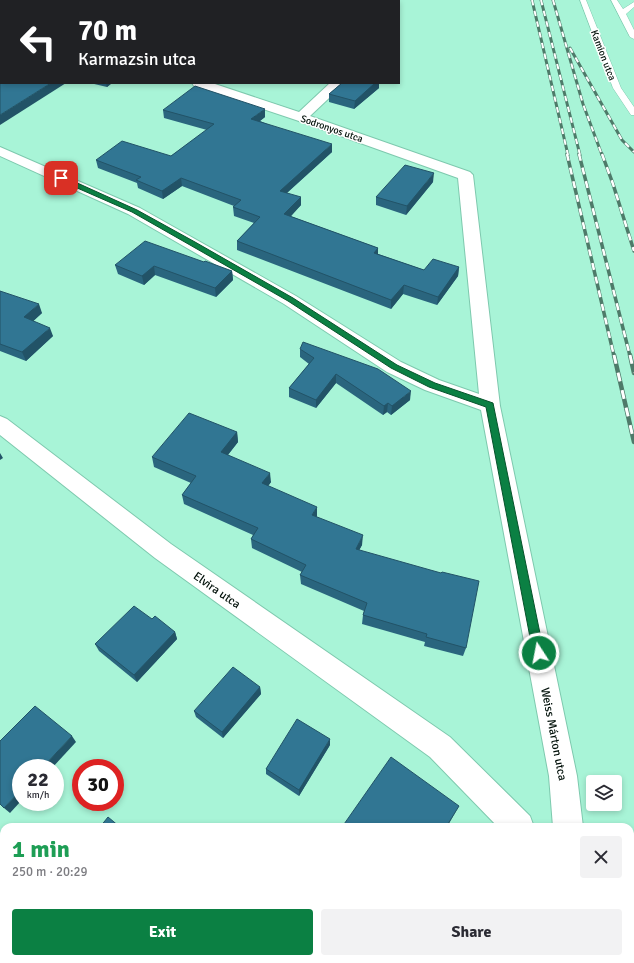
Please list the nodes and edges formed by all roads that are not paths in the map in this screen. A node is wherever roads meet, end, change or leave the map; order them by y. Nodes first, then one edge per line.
1 (583, 0) edge
2 (614, 0) edge
3 (634, 4) edge
4 (622, 13) junction
5 (634, 37) edge
6 (202, 84) edge
7 (337, 84) edge
8 (632, 111) edge
9 (301, 117) junction
10 (0, 151) edge
11 (465, 175) joint
12 (490, 406) junction
13 (0, 424) edge
14 (515, 823) edge
15 (568, 823) edge

1 - 8 lane, Kamion utca
2 - 4 lane
3 - 4 lane
4 - 5 lane
6 - 9 street, Sodronyos utca
7 - 9 street
9 - 11 street, Sodronyos utca
10 - 12 street
11 - 12 street, Weiss Márton utca
12 - 15 street, Weiss Márton utca
13 - 14 street, Elvira utca

